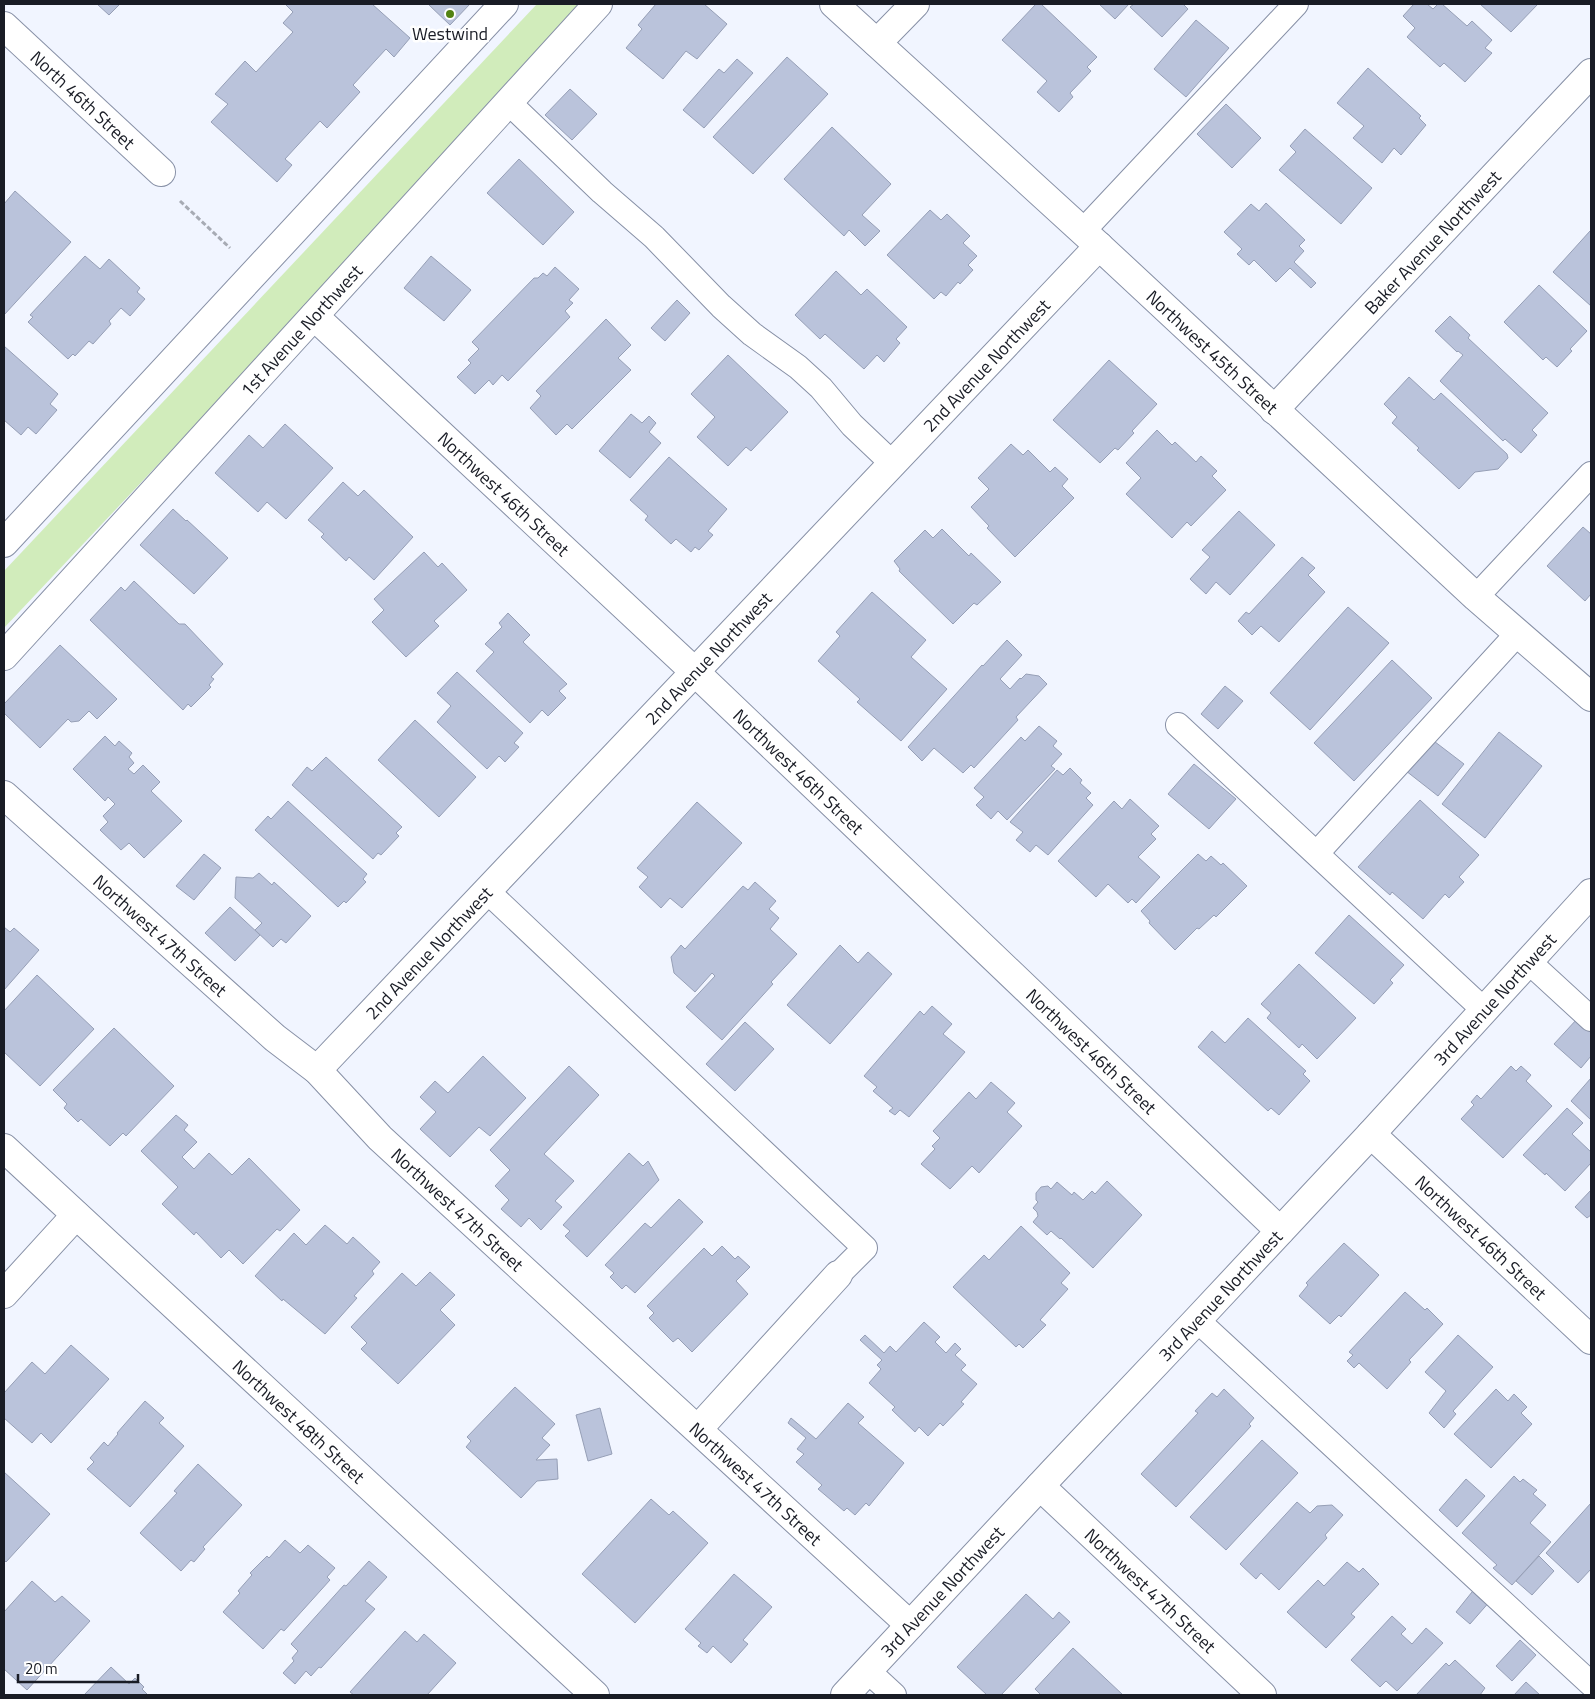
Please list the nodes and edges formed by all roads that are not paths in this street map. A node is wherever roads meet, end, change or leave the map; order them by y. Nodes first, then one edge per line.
1 (504, 4) edge
2 (598, 4) edge
3 (834, 4) edge
4 (914, 4) edge
5 (1296, 4) edge
6 (4, 26) edge
7 (877, 43) junction
8 (1591, 73) edge
9 (508, 102) junction
10 (161, 172) dead end
11 (1090, 239) junction
12 (314, 316) junction
13 (1274, 410) junction
14 (892, 464) junction
15 (1591, 474) edge
16 (4, 543) edge
17 (1476, 597) junction
18 (1518, 633) junction
19 (4, 656) edge
20 (695, 672) junction
21 (1591, 697) edge
22 (1178, 725) dead end
23 (4, 795) edge
24 (1317, 853) junction
25 (487, 892) junction
26 (1591, 893) edge
27 (1528, 961) junction
28 (1484, 1010) junction
29 (1591, 1019) edge
30 (317, 1070) junction
31 (1371, 1134) junction
32 (4, 1148) edge
33 (76, 1215) junction
34 (1280, 1231) junction
35 (838, 1275) joint
36 (4, 1294) edge
37 (1197, 1320) junction
38 (1591, 1340) edge
39 (698, 1429) junction
40 (1040, 1486) junction
41 (910, 1625) junction
42 (868, 1671) junction
43 (1591, 1684) edge
44 (595, 1695) edge
45 (845, 1695) edge
46 (894, 1695) edge
47 (1262, 1695) edge

1 - 16 street
2 - 9 street, 1st Avenue Northwest
3 - 7 street, Northwest 45th Street
4 - 7 street
5 - 11 lane
6 - 10 street, North 46th Street
7 - 11 street, Northwest 45th Street
8 - 13 street, Baker Avenue Northwest
9 - 12 street, 1st Avenue Northwest
9 - 14 lane
11 - 13 street, Northwest 45th Street
11 - 14 street, 2nd Avenue Northwest
12 - 19 street, 1st Avenue Northwest
12 - 20 street, Northwest 46th Street
13 - 17 street, Northwest 45th Street
14 - 20 street, 2nd Avenue Northwest
15 - 17 lane
17 - 18 street, Northwest 45th Street
18 - 21 street, Northwest 45th Street
18 - 24 lane
20 - 25 street, 2nd Avenue Northwest
20 - 34 street, Northwest 46th Street
22 - 24 lane
23 - 30 street, Northwest 47th Street
24 - 28 lane
25 - 30 street, 2nd Avenue Northwest
25 - 35 lane
26 - 27 street, 3rd Avenue Northwest
27 - 28 street, 3rd Avenue Northwest
27 - 29 lane
28 - 31 street, 3rd Avenue Northwest
30 - 39 street, Northwest 47th Street
31 - 34 street, 3rd Avenue Northwest
31 - 38 street, Northwest 46th Street
32 - 33 street, Northwest 48th Street
33 - 36 street
33 - 44 street, Northwest 48th Street
34 - 37 street, 3rd Avenue Northwest
35 - 39 street
37 - 40 street, 3rd Avenue Northwest
37 - 43 lane
39 - 41 street, Northwest 47th Street
40 - 41 street, 3rd Avenue Northwest
40 - 47 street, Northwest 47th Street
41 - 42 street, 3rd Avenue Northwest
42 - 45 street, 3rd Avenue Northwest
42 - 46 lane

